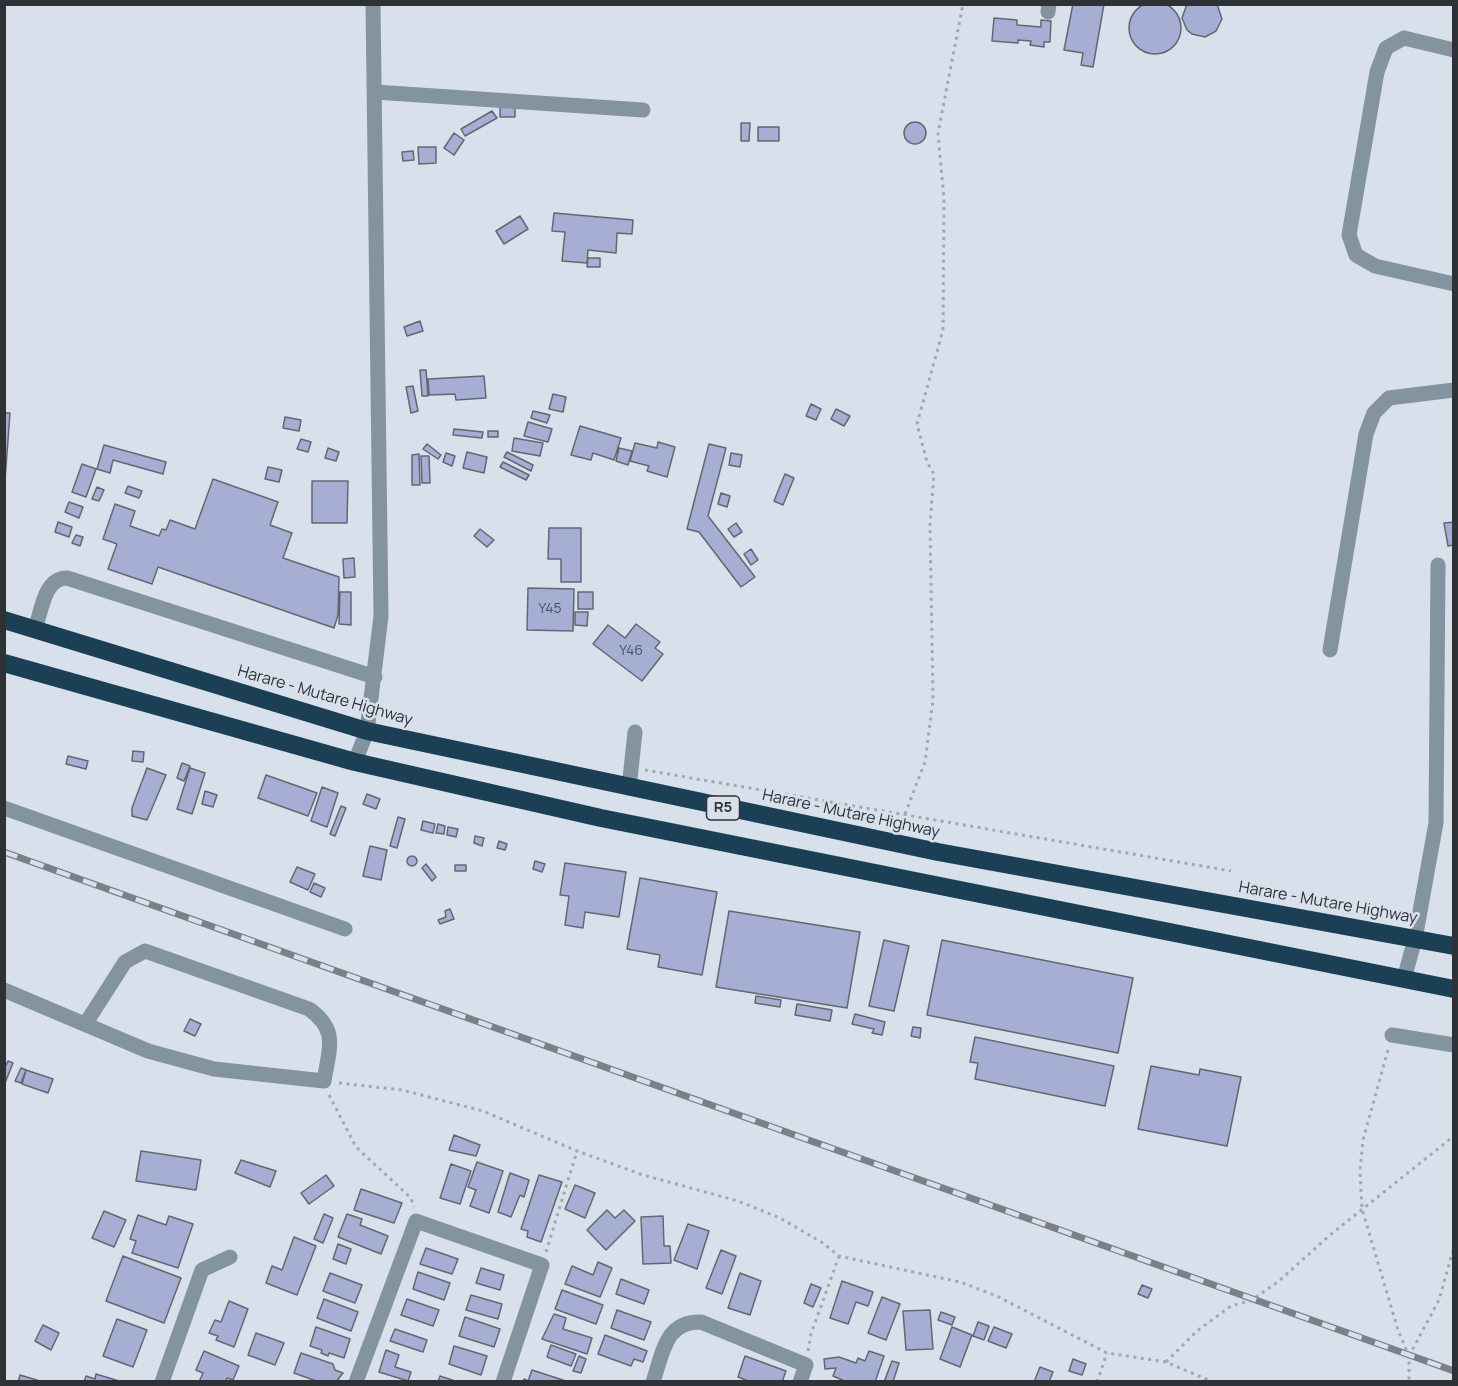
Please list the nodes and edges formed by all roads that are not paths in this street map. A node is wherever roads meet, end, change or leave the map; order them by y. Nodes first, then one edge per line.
1 (373, 4) edge
2 (1454, 50) edge
3 (375, 92) junction
4 (643, 110) dead end
5 (1454, 284) edge
6 (1454, 390) edge
7 (1438, 566) dead end
8 (4, 620) edge
9 (35, 629) junction
10 (1330, 650) dead end
11 (4, 663) edge
12 (375, 677) junction
13 (367, 731) junction
14 (635, 732) dead end
15 (355, 762) junction
16 (629, 788) junction
17 (4, 808) edge
18 (345, 929) dead end
19 (1415, 939) junction
20 (1454, 946) edge
21 (1404, 979) junction
22 (1454, 989) edge
23 (4, 990) edge
24 (86, 1023) junction
25 (1392, 1035) road end
26 (1454, 1045) edge
27 (230, 1257) dead end
28 (162, 1382) edge
29 (356, 1382) edge
30 (503, 1382) edge
31 (653, 1382) edge
32 (800, 1382) edge

1 - 3 street
2 - 5 street
3 - 4 street
3 - 12 street
6 - 10 street
7 - 19 street
8 - 9 highway, Harare - Mutare Highway / R5
9 - 12 street
9 - 13 highway, Harare - Mutare Highway / R5
11 - 15 highway, R5
12 - 13 street
13 - 15 street
13 - 16 highway, Harare - Mutare Highway / R5
14 - 16 street
15 - 21 highway, R5
16 - 19 highway, Harare - Mutare Highway / R5
17 - 18 street
19 - 20 highway, Harare - Mutare Highway / R5
19 - 21 street
21 - 22 highway, R5
23 - 24 street
24 - 24 street
25 - 26 street
27 - 28 street
29 - 30 street
31 - 32 street

